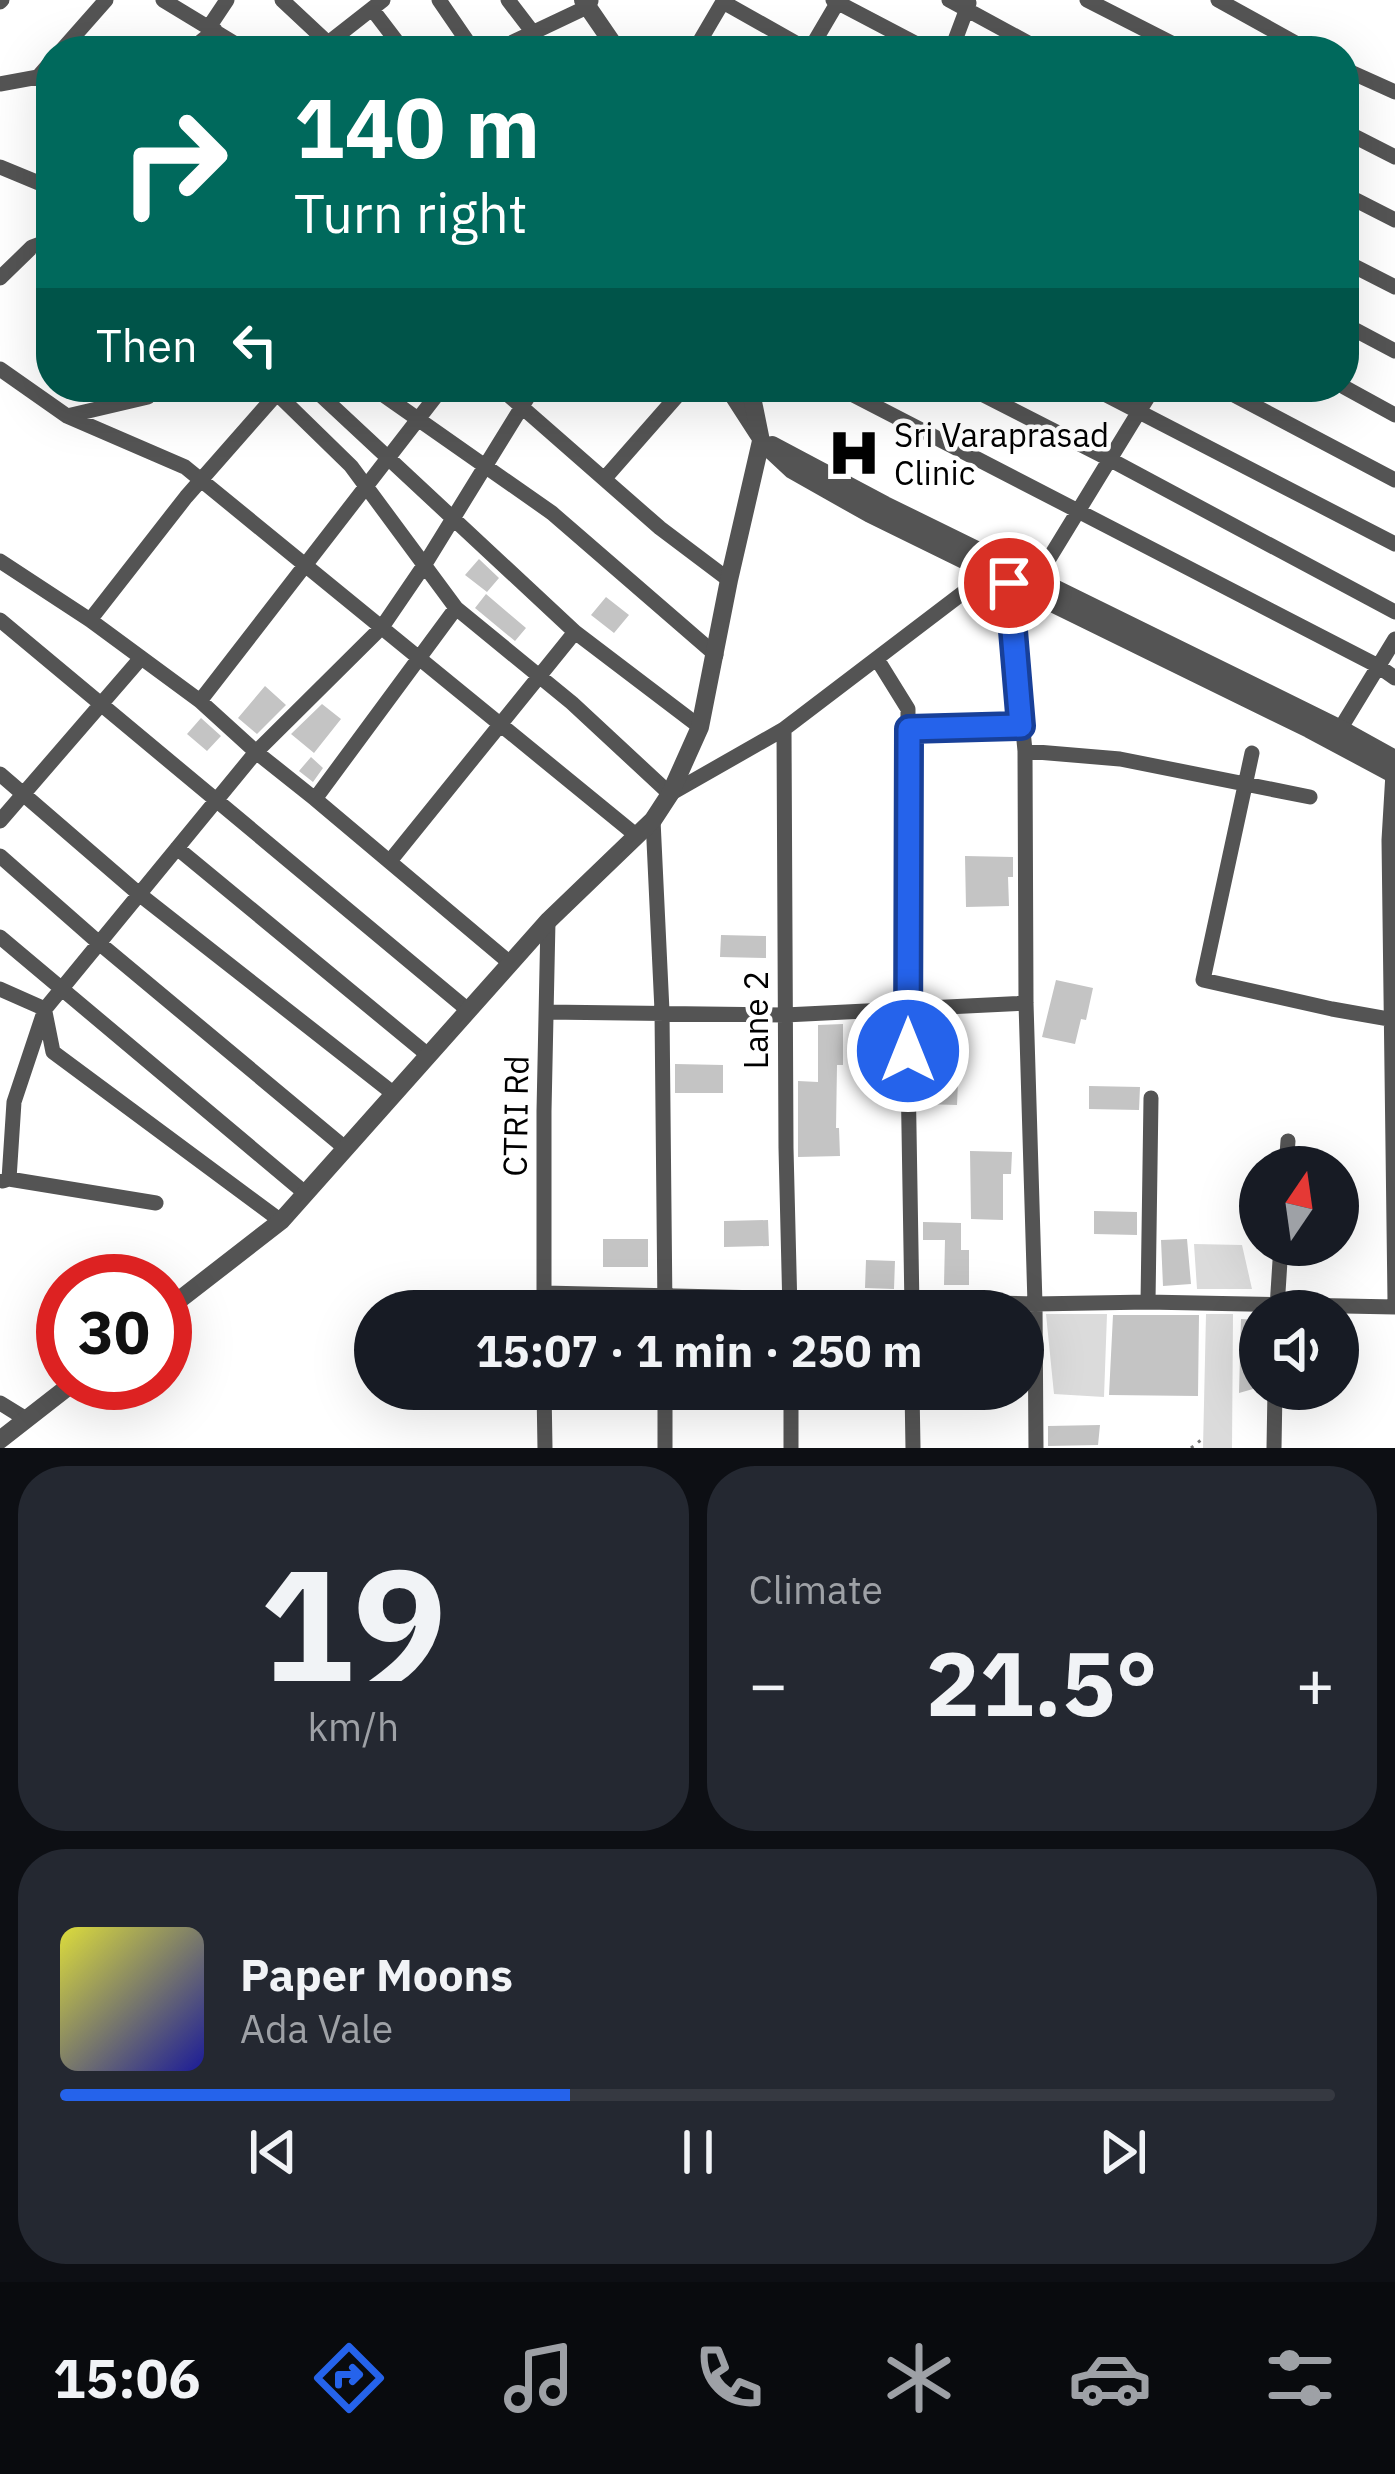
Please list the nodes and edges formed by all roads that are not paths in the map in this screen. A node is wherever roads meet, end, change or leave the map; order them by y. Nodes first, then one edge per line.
1 (106, 0) edge
2 (163, 0) edge
3 (227, 0) edge
4 (281, 0) edge
5 (439, 0) edge
6 (508, 0) edge
7 (1087, 0) edge
8 (1218, 0) edge
9 (723, 1) edge
10 (837, 1) edge
11 (587, 2) edge
12 (962, 3) edge
13 (370, 6) edge
14 (212, 28) junction
15 (532, 32) junction
16 (74, 36) edge
17 (204, 36) edge
18 (224, 36) edge
19 (313, 36) edge
20 (336, 36) edge
21 (393, 36) edge
22 (464, 36) edge
23 (524, 36) edge
24 (535, 36) edge
25 (609, 36) edge
26 (703, 36) edge
27 (783, 36) edge
28 (817, 36) edge
29 (902, 36) edge
30 (954, 36) edge
31 (1018, 36) edge
32 (1158, 36) edge
33 (1283, 36) edge
34 (1359, 76) edge
35 (36, 82) edge
36 (0, 84) edge
37 (1395, 92) edge
38 (1359, 139) edge
39 (1395, 157) edge
40 (0, 167) edge
41 (36, 182) edge
42 (1359, 202) edge
43 (1395, 220) edge
44 (36, 246) edge
45 (1359, 269) edge
46 (0, 278) edge
47 (1395, 287) edge
48 (1359, 332) edge
49 (1395, 351) edge
50 (0, 369) edge
51 (36, 394) edge
52 (1359, 395) edge
53 (47, 402) edge
54 (127, 402) edge
55 (266, 402) edge
56 (289, 402) edge
57 (328, 402) edge
58 (394, 402) edge
59 (431, 402) edge
60 (518, 402) edge
61 (525, 402) edge
62 (672, 402) edge
63 (736, 402) edge
64 (753, 402) edge
65 (867, 402) edge
66 (998, 402) edge
67 (1120, 402) edge
68 (1145, 402) edge
69 (1247, 402) edge
70 (523, 406) junction
71 (1139, 412) junction
72 (1395, 415) edge
73 (67, 416) junction
74 (418, 419) junction
75 (761, 441) junction
76 (388, 458) junction
77 (1112, 460) junction
78 (485, 466) junction
79 (605, 478) junction
80 (201, 480) junction
81 (1395, 480) edge
82 (366, 487) junction
83 (1079, 510) junction
84 (453, 519) junction
85 (1395, 544) edge
86 (0, 561) edge
87 (306, 564) junction
88 (425, 564) junction
89 (988, 573) junction
90 (729, 580) junction
91 (1036, 580) junction
92 (1009, 583) junction
93 (456, 608) junction
94 (1395, 611) edge
95 (0, 620) edge
96 (90, 620) junction
97 (382, 627) junction
98 (575, 632) junction
99 (1395, 639) edge
100 (716, 655) junction
101 (141, 658) junction
102 (419, 658) junction
103 (878, 659) junction
104 (1378, 666) junction
105 (539, 676) junction
106 (1395, 678) edge
107 (200, 701) junction
108 (100, 704) junction
109 (500, 725) junction
110 (1021, 726) junction
111 (700, 727) junction
112 (784, 729) junction
113 (909, 729) junction
114 (1337, 735) junction
115 (1025, 751) junction
116 (256, 752) junction
117 (1252, 753) dead end
118 (1394, 769) edge
119 (0, 775) edge
120 (1244, 783) junction
121 (23, 794) junction
122 (670, 794) junction
123 (1310, 797) dead end
124 (316, 799) junction
125 (216, 801) junction
126 (653, 820) junction
127 (0, 821) edge
128 (637, 836) junction
129 (178, 848) junction
130 (0, 856) edge
131 (390, 861) junction
132 (140, 894) junction
133 (548, 921) junction
134 (0, 937) edge
135 (99, 943) junction
136 (510, 963) junction
137 (0, 989) edge
138 (60, 990) junction
139 (1026, 1003) junction
140 (44, 1009) junction
141 (468, 1010) junction
142 (907, 1010) junction
143 (546, 1012) junction
144 (662, 1012) junction
145 (784, 1015) junction
146 (1392, 1020) edge
147 (428, 1055) junction
148 (394, 1094) junction
149 (7, 1098) edge
150 (1151, 1098) dead end
151 (1288, 1141) dead end
152 (1288, 1146) edge
153 (346, 1148) junction
154 (4, 1180) edge
155 (305, 1193) junction
156 (156, 1203) dead end
157 (280, 1221) junction
158 (192, 1290) edge
159 (544, 1290) edge
160 (665, 1290) edge
161 (790, 1290) edge
162 (912, 1290) edge
163 (1035, 1290) edge
164 (1147, 1302) junction
165 (1044, 1304) edge
166 (1395, 1304) edge
167 (1359, 1305) edge
168 (1239, 1306) edge
169 (0, 1403) edge
170 (38, 1410) edge
171 (544, 1410) edge
172 (665, 1410) edge
173 (791, 1410) edge
174 (912, 1410) edge
175 (1036, 1410) edge
176 (1275, 1410) edge
177 (26, 1419) junction
178 (0, 1439) edge
179 (544, 1448) edge
180 (665, 1448) edge
181 (791, 1448) edge
182 (913, 1448) edge
183 (1036, 1448) edge
184 (1274, 1448) edge

1 - 16 street
2 - 14 street
3 - 14 street
4 - 19 street
5 - 22 street
6 - 15 street
7 - 32 street
8 - 33 street
9 - 26 street
9 - 27 street
10 - 28 street
10 - 29 street
11 - 15 street
11 - 25 street
12 - 30 street
12 - 31 street
13 - 20 street
13 - 21 street
14 - 17 street
14 - 18 street
15 - 23 street
15 - 24 street
34 - 37 street
35 - 36 street
38 - 39 street
40 - 41 street
42 - 43 street
44 - 46 street
45 - 47 street
48 - 49 street
50 - 51 street
52 - 72 street
53 - 73 street
54 - 73 street
55 - 80 street
56 - 82 street
57 - 76 street
58 - 74 street
59 - 74 street
60 - 70 street
61 - 70 street
62 - 79 street
63 - 75 street
64 - 75 street
65 - 83 street
66 - 77 street
67 - 71 street
68 - 71 street
69 - 81 street
70 - 78 street
70 - 79 street
71 - 77 street
71 - 85 street
73 - 80 street
74 - 76 street
74 - 78 street
75 - 89 street
75 - 90 street
75 - 91 street
76 - 82 street
76 - 84 street
77 - 83 street
77 - 94 street
78 - 84 street
78 - 100 street
79 - 90 street
80 - 87 street
80 - 96 street
82 - 87 street
82 - 88 street
83 - 91 street
83 - 104 street
84 - 88 street
84 - 98 street
86 - 96 street
87 - 97 street
87 - 107 street
88 - 93 street
88 - 97 street
89 - 92 street
89 - 103 street
90 - 100 street
91 - 114 street
92 - 110 street
92 - 114 street
93 - 102 street
93 - 105 street
95 - 108 street
96 - 101 street
97 - 102 street
97 - 116 street
98 - 105 street
98 - 111 street
99 - 104 street
100 - 111 street
101 - 107 street
101 - 108 street
102 - 109 street
102 - 124 street
103 - 112 street
103 - 113 street
104 - 106 street
104 - 114 street
105 - 109 street
105 - 122 street
107 - 116 street
108 - 121 street
108 - 125 street
109 - 128 street
109 - 131 street
110 - 113 street
110 - 115 street
111 - 122 street
112 - 122 street
112 - 145 street, Lane 2
113 - 142 street
114 - 118 street
115 - 120 street
115 - 139 street
116 - 124 street
116 - 125 street
117 - 120 street
118 - 146 street
119 - 121 street
120 - 123 street
120 - 146 street
121 - 127 street
121 - 132 street
122 - 126 street
124 - 131 street
125 - 129 street
125 - 141 street
126 - 128 street
126 - 144 street
128 - 133 street
129 - 132 street
129 - 147 street
130 - 135 street
131 - 136 street
132 - 135 street
132 - 148 street
133 - 136 street
133 - 143 street, CTRI Rd
134 - 138 street
135 - 138 street
135 - 153 street
136 - 141 street
137 - 140 street
138 - 140 street
138 - 155 street
139 - 142 street
139 - 163 street
140 - 149 street
140 - 157 street
141 - 147 street
142 - 145 street
142 - 162 street
143 - 144 street
143 - 159 street, CTRI Rd
144 - 145 street
144 - 160 street
145 - 161 street, Lane 2
146 - 166 street
147 - 148 street
148 - 153 street
149 - 154 street
150 - 164 street
151 - 152 street
153 - 155 street
154 - 156 street
155 - 157 street
157 - 158 street
164 - 165 street
164 - 168 street
166 - 167 street
169 - 177 street
170 - 177 street
171 - 179 street
172 - 180 street
173 - 181 street
174 - 182 street
175 - 183 street
176 - 184 street
177 - 178 street

